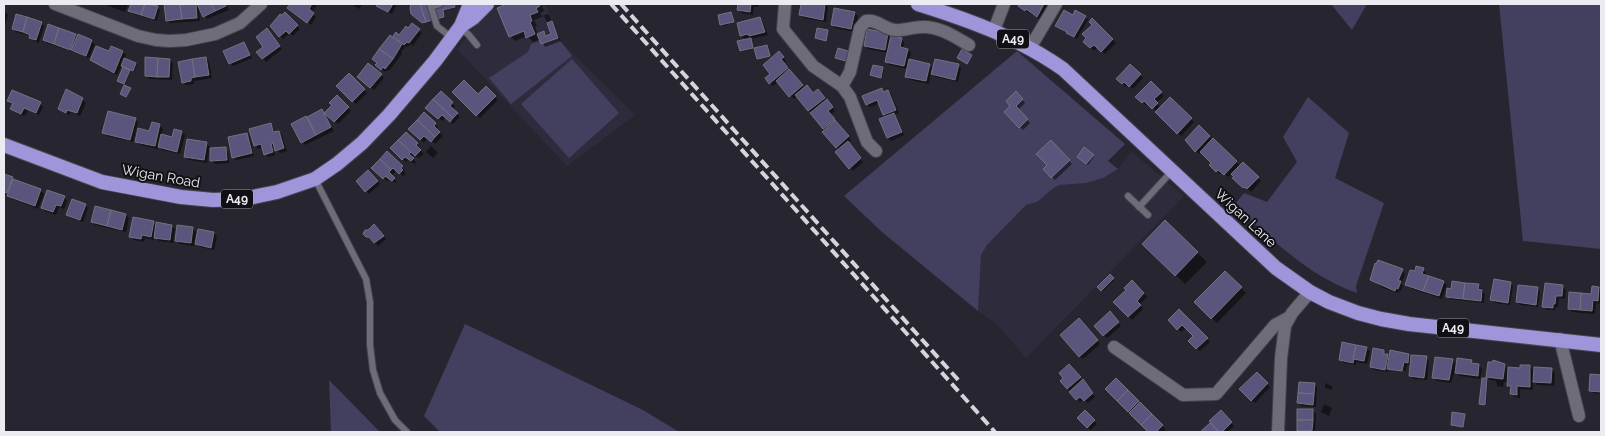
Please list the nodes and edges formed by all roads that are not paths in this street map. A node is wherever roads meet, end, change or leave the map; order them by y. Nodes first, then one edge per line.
1 (55, 4) edge
2 (261, 4) edge
3 (440, 4) edge
4 (470, 4) edge
5 (487, 4) edge
6 (785, 4) edge
7 (918, 4) edge
8 (1004, 4) edge
9 (1056, 4) edge
10 (431, 5) edge
11 (994, 30) junction
12 (457, 31) junction
13 (477, 44) dead end
14 (969, 45) dead end
15 (1030, 48) junction
16 (842, 86) junction
17 (4, 145) edge
18 (876, 151) dead end
19 (1172, 171) junction
20 (315, 179) junction
21 (1128, 196) dead end
22 (1139, 207) junction
23 (1148, 215) dead end
24 (1310, 292) junction
25 (1288, 318) junction
26 (1560, 340) junction
27 (1601, 345) edge
28 (1114, 347) dead end
29 (1579, 416) dead end
30 (407, 432) edge
31 (1278, 432) edge

1 - 2 street
3 - 10 lane
4 - 12 highway, Wigan Road / A49
5 - 12 highway, Wigan Road / A49
6 - 16 street
7 - 11 highway, Wigan Lane / A49
8 - 11 street
9 - 15 street
10 - 12 lane
11 - 15 highway, Wigan Lane / A49
12 - 13 lane
12 - 20 highway, Wigan Road / A49
14 - 16 street
15 - 19 highway, Wigan Lane / A49
16 - 18 street
17 - 20 highway, Wigan Road / A49
19 - 22 lane
19 - 24 highway, Wigan Lane / A49
20 - 30 lane
21 - 22 lane
22 - 23 lane
24 - 25 street
24 - 26 highway, Wigan Lane / A49
25 - 28 street
25 - 31 street
26 - 27 highway, Wigan Lane / A49
26 - 29 street

